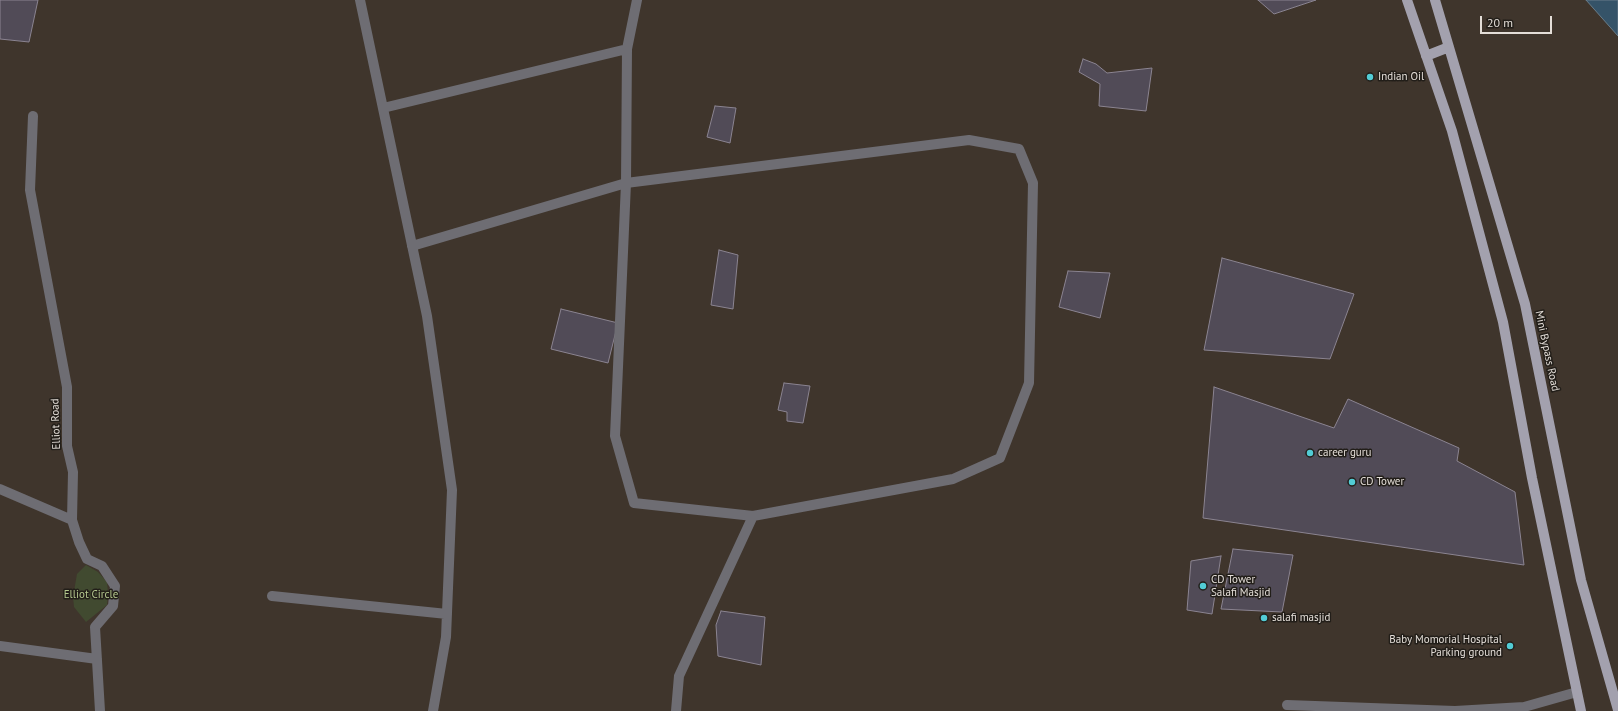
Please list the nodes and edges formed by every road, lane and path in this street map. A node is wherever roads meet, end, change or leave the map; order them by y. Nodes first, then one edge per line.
1 (360, 0) edge
2 (637, 0) edge
3 (1407, 0) edge
4 (1435, 0) edge
5 (1449, 47) junction
6 (626, 49) junction
7 (1426, 56) junction
8 (383, 108) junction
9 (33, 116) dead end
10 (626, 183) junction
11 (412, 246) junction
12 (0, 489) edge
13 (752, 516) junction
14 (72, 520) junction
15 (272, 596) dead end
16 (447, 614) junction
17 (0, 646) edge
18 (97, 659) junction
19 (1577, 692) junction
20 (1287, 705) dead end
21 (1618, 710) edge
22 (100, 711) edge
23 (433, 711) edge
24 (676, 711) edge
25 (1581, 711) edge

1 - 8 street
2 - 6 street
3 - 7 main road
4 - 5 main road, Mini Bypass Road
5 - 7 main road
5 - 21 main road, Mini Bypass Road
6 - 8 street
6 - 10 street
7 - 19 main road
8 - 11 street
9 - 14 street, Elliot Road
10 - 11 street
10 - 13 street
10 - 13 street
11 - 16 street
12 - 14 street
13 - 24 street
14 - 18 street, Elliot Road
15 - 16 street
16 - 23 street
17 - 18 street
18 - 22 street, Elliot Road
19 - 20 street
19 - 25 main road

